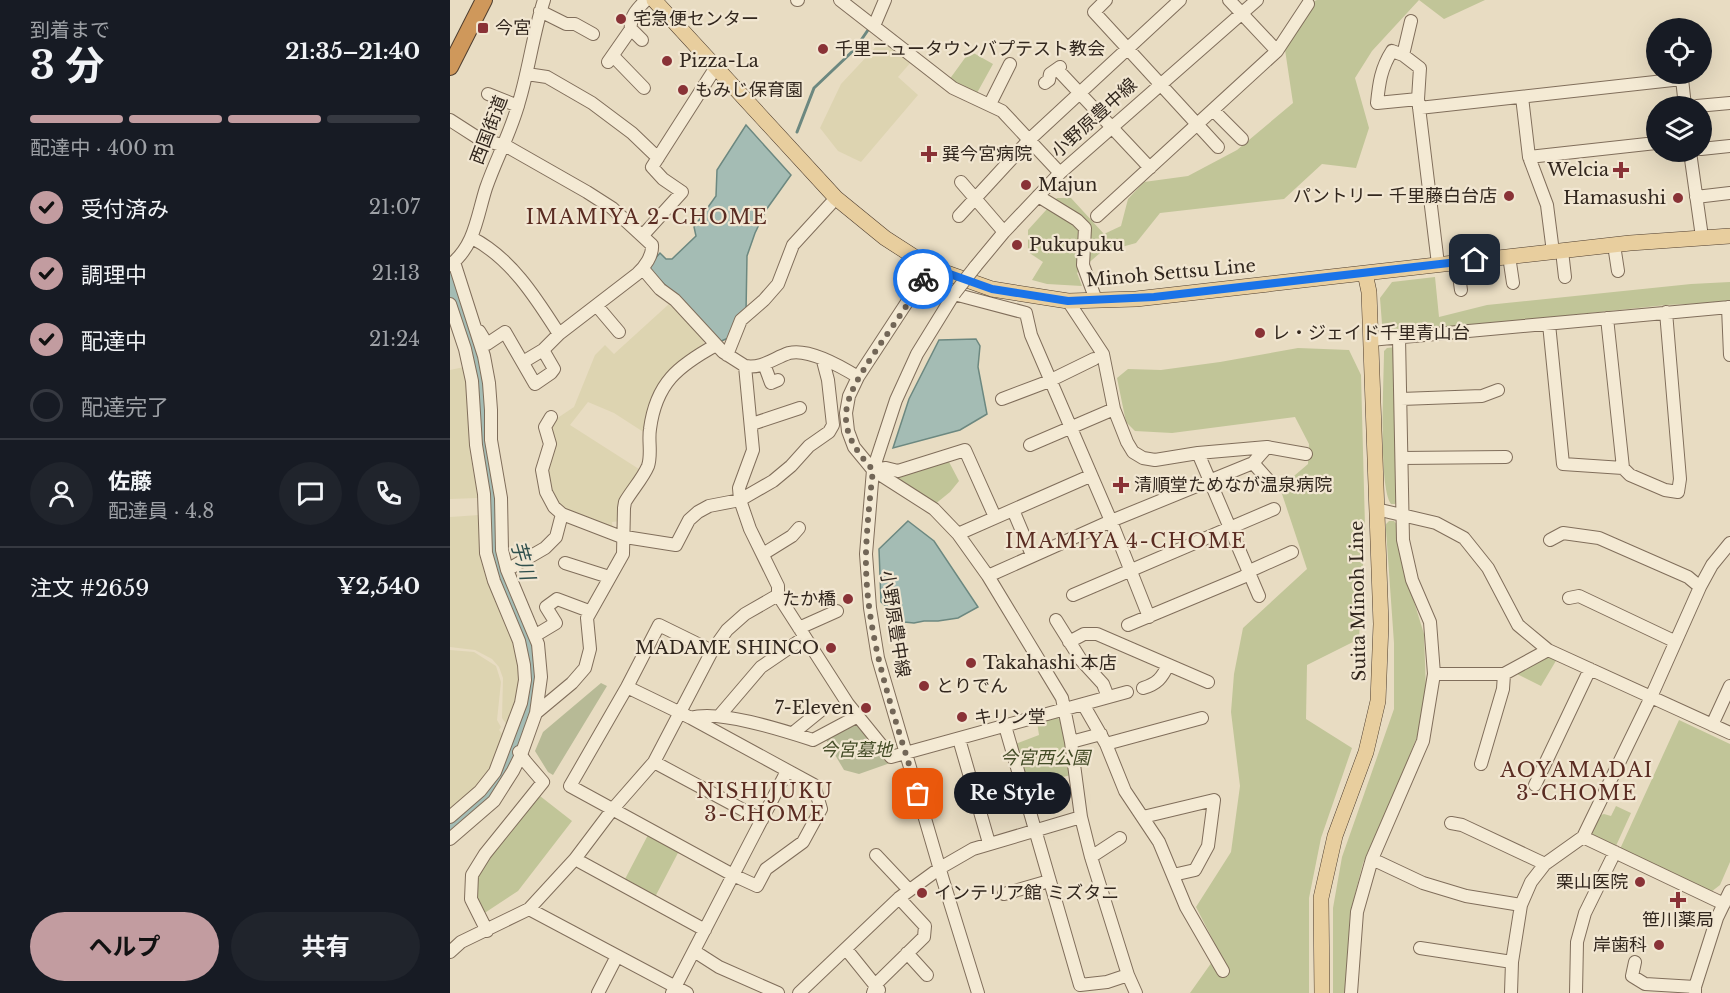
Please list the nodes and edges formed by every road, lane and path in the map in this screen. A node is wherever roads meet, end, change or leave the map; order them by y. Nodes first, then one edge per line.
1 (484, 0) edge
2 (646, 0) edge
3 (654, 0) edge
4 (840, 0) edge
5 (885, 0) edge
6 (1180, 0) edge
7 (1228, 0) edge
8 (1257, 0) edge
9 (1101, 2) edge
10 (1308, 4) dead end
11 (542, 6) edge
12 (1241, 14) junction
13 (1411, 21) dead end
14 (874, 26) junction
15 (631, 29) junction
16 (593, 34) dead end
17 (642, 40) dead end
18 (1128, 49) junction
19 (1277, 51) junction
20 (1403, 55) junction
21 (1010, 64) dead end
22 (716, 67) junction
23 (450, 68) edge
24 (527, 74) junction
25 (1045, 83) dead end
26 (1161, 83) junction
27 (644, 88) dead end
28 (488, 94) dead end
29 (1079, 94) junction
30 (1684, 96) edge
31 (1522, 97) junction
32 (1418, 103) junction
33 (1730, 103) edge
34 (990, 104) junction
35 (1712, 105) edge
36 (519, 106) junction
37 (1213, 110) junction
38 (450, 120) edge
39 (1198, 124) junction
40 (1110, 128) junction
41 (1242, 139) dead end
42 (1029, 140) junction
43 (1646, 144) edge
44 (502, 146) junction
45 (1730, 146) edge
46 (1218, 147) dead end
47 (1712, 148) edge
48 (658, 158) junction
49 (1529, 158) junction
50 (1691, 162) edge
51 (1150, 168) junction
52 (1060, 173) junction
53 (961, 182) dead end
54 (1730, 193) edge
55 (1038, 196) junction
56 (1696, 197) junction
57 (836, 198) junction
58 (974, 200) junction
59 (958, 216) dead end
60 (1097, 216) dead end
61 (1004, 232) junction
62 (643, 235) junction
63 (1730, 236) edge
64 (1702, 237) junction
65 (472, 238) junction
66 (1614, 245) junction
67 (1558, 252) junction
68 (1509, 256) junction
69 (1457, 262) junction
70 (452, 264) edge
71 (1438, 264) junction
72 (930, 267) junction
73 (643, 269) junction
74 (1618, 271) dead end
75 (1365, 273) junction
76 (1566, 277) dead end
77 (1513, 283) dead end
78 (1461, 290) dead end
79 (954, 294) junction
80 (1096, 300) junction
81 (1068, 301) junction
82 (450, 304) edge
83 (597, 306) junction
84 (1729, 307) edge
85 (1666, 312) junction
86 (1607, 318) junction
87 (1549, 324) junction
88 (475, 325) junction
89 (619, 332) dead end
90 (559, 334) junction
91 (1399, 338) junction
92 (1370, 340) junction
93 (716, 345) junction
94 (543, 350) junction
95 (727, 355) junction
96 (1730, 355) edge
97 (1094, 359) dead end
98 (823, 361) junction
99 (523, 362) junction
100 (764, 364) junction
101 (745, 366) junction
102 (858, 377) junction
103 (1050, 379) junction
104 (778, 380) dead end
105 (1498, 390) dead end
106 (1002, 399) dead end
107 (1401, 399) junction
108 (800, 408) dead end
109 (1114, 409) junction
110 (551, 417) dead end
111 (752, 424) junction
112 (1071, 427) junction
113 (1030, 445) dead end
114 (1267, 447) junction
115 (1198, 453) junction
116 (1306, 454) dead end
117 (1506, 457) dead end
118 (1402, 458) junction
119 (1253, 463) junction
120 (1623, 468) junction
121 (873, 470) junction
122 (1090, 476) junction
123 (1209, 482) junction
124 (1270, 482) dead end
125 (740, 500) junction
126 (1274, 509) dead end
127 (1376, 509) junction
128 (1013, 510) junction
129 (562, 514) junction
130 (1403, 515) junction
131 (995, 517) junction
132 (1111, 521) junction
133 (800, 528) dead end
134 (1229, 528) junction
135 (958, 534) junction
136 (624, 537) junction
137 (1550, 540) dead end
138 (1730, 543) edge
139 (1292, 552) dead end
140 (763, 554) junction
141 (1032, 555) junction
142 (565, 563) dead end
143 (507, 570) junction
144 (1130, 571) junction
145 (1250, 573) junction
146 (988, 576) junction
147 (609, 578) junction
148 (1700, 587) junction
149 (778, 595) junction
150 (1073, 595) dead end
151 (1259, 596) dead end
152 (1569, 598) dead end
153 (589, 611) junction
154 (837, 611) dead end
155 (1149, 617) junction
156 (1056, 620) dead end
157 (1128, 625) dead end
158 (802, 633) junction
159 (536, 635) junction
160 (1674, 641) junction
161 (1069, 642) junction
162 (1548, 650) junction
163 (712, 651) junction
164 (1168, 665) junction
165 (1590, 669) junction
166 (1434, 674) junction
167 (1504, 674) junction
168 (1208, 682) dead end
169 (1730, 686) edge
170 (627, 687) junction
171 (1143, 688) dead end
172 (1127, 692) dead end
173 (1108, 697) junction
174 (1651, 697) junction
175 (1083, 704) junction
176 (1064, 710) junction
177 (820, 711) dead end
178 (536, 713) junction
179 (679, 713) junction
180 (720, 716) junction
181 (858, 716) junction
182 (691, 718) junction
183 (1202, 718) dead end
184 (1712, 725) junction
185 (1005, 726) junction
186 (1730, 733) edge
187 (793, 734) junction
188 (959, 739) junction
189 (1104, 739) junction
190 (1071, 742) junction
191 (516, 745) junction
192 (906, 753) junction
193 (654, 762) junction
194 (1481, 764) dead end
195 (787, 771) junction
196 (1535, 784) dead end
197 (612, 810) junction
198 (450, 817) edge
199 (1081, 817) junction
200 (1143, 817) junction
201 (762, 820) junction
202 (1451, 823) dead end
203 (1035, 830) junction
204 (1583, 837) junction
205 (1120, 838) dead end
206 (450, 839) edge
207 (989, 843) junction
208 (1615, 852) junction
209 (876, 855) dead end
210 (1091, 857) junction
211 (575, 859) junction
212 (1372, 859) junction
213 (1545, 864) junction
214 (940, 868) junction
215 (733, 875) junction
216 (1173, 875) junction
217 (1049, 881) junction
218 (909, 890) junction
219 (1730, 891) edge
220 (1004, 894) dead end
221 (899, 898) junction
222 (1724, 904) junction
223 (1521, 905) junction
224 (529, 909) junction
225 (705, 930) junction
226 (487, 931) junction
227 (1420, 948) dead end
228 (846, 949) junction
229 (694, 951) junction
230 (450, 952) edge
231 (907, 953) junction
232 (617, 956) junction
233 (1512, 962) junction
234 (1635, 962) dead end
235 (1223, 971) dead end
236 (927, 975) dead end
237 (1128, 975) junction
238 (1108, 987) edge
239 (674, 990) edge
240 (877, 990) edge
241 (1695, 990) edge
242 (598, 993) edge
243 (687, 993) edge
244 (778, 993) edge
245 (799, 993) edge
246 (978, 993) edge
247 (1136, 993) edge
248 (1322, 993) edge
249 (1351, 993) edge
250 (1511, 993) edge
251 (1576, 993) edge

1 - 23 highway
2 - 15 street
3 - 22 main road, Minoh Settsu Line
4 - 14 street
5 - 14 street
6 - 18 street
7 - 12 street
8 - 12 street, 小野原豊中線
9 - 18 street
10 - 19 street
11 - 16 street
11 - 24 street, 西国街道
12 - 19 street
12 - 26 street, 小野原豊中線
13 - 20 street
14 - 34 street
15 - 17 street
15 - 27 street
18 - 26 street
18 - 29 street
19 - 37 street
20 - 32 street
20 - 32 street
21 - 34 street
22 - 48 street
22 - 57 main road, Minoh Settsu Line
24 - 36 street, 西国街道
24 - 48 street
25 - 29 street
26 - 39 street
26 - 40 street, 小野原豊中線
28 - 36 street
29 - 40 street
29 - 42 street
30 - 31 street
31 - 32 street
31 - 49 street
32 - 71 street
33 - 35 street
34 - 42 street
36 - 44 street, 西国街道
37 - 39 street
37 - 41 street
38 - 44 street
39 - 46 street
39 - 51 street
40 - 51 street
40 - 52 street, 小野原豊中線
42 - 52 street
42 - 58 street
43 - 49 street
44 - 62 street
44 - 65 street, 西国街道
45 - 47 street
48 - 62 street
49 - 67 street
50 - 56 street
51 - 60 street
52 - 55 street, 小野原豊中線
53 - 58 street
54 - 56 street
55 - 61 street, 小野原豊中線
55 - 80 street
56 - 64 street
57 - 72 main road, Minoh Settsu Line
57 - 95 street
58 - 59 street
58 - 61 street
61 - 79 street, 小野原豊中線, bridge
62 - 73 street
63 - 64 main road, Minoh Settsu Line
64 - 66 main road, Minoh Settsu Line
65 - 70 street, 西国街道
65 - 90 street
66 - 67 main road, Minoh Settsu Line
66 - 74 street
67 - 68 main road, Minoh Settsu Line
67 - 76 street
68 - 69 main road, Minoh Settsu Line
68 - 77 street
69 - 71 main road, Minoh Settsu Line
69 - 78 street
70 - 88 street
71 - 75 main road, Minoh Settsu Line
72 - 81 main road, Minoh Settsu Line
72 - 102 street
73 - 83 street
73 - 93 street
75 - 80 main road, Minoh Settsu Line
75 - 92 main road, Suita Minoh Line
79 - 103 street
79 - 121 street, 小野原豊中線
80 - 81 main road, Minoh Settsu Line
81 - 109 street
82 - 191 street
83 - 89 street
83 - 90 street
84 - 85 street
84 - 96 street
85 - 86 street
85 - 120 street
86 - 87 street
86 - 120 street
87 - 91 street
87 - 120 street
88 - 99 street
88 - 143 street
90 - 94 street
91 - 92 street
91 - 107 street
92 - 127 main road, Suita Minoh Line
93 - 95 street
93 - 136 street
94 - 99 street
94 - 99 street
95 - 101 street
97 - 103 street
98 - 100 street
98 - 102 street
98 - 125 street
100 - 101 street
100 - 104 street
101 - 111 street
102 - 121 street
103 - 106 street
103 - 112 street
105 - 107 street
107 - 118 street
108 - 111 street
109 - 112 street
109 - 115 street
110 - 129 street
111 - 125 street
112 - 113 street
112 - 122 street
114 - 115 street
114 - 116 street
114 - 119 street
115 - 123 street
117 - 118 street
118 - 130 street
119 - 123 street
119 - 124 street
121 - 131 street
121 - 135 street
121 - 192 street, 小野原豊中線
122 - 128 street
122 - 132 street
123 - 132 street
123 - 134 street
125 - 136 street
125 - 140 street
126 - 134 street
127 - 130 street
127 - 248 main road, Suita Minoh Line
128 - 131 street
128 - 141 street
129 - 136 street
129 - 143 street
130 - 162 street
130 - 166 street
131 - 135 street
132 - 141 street
132 - 144 street
133 - 140 street
134 - 144 street
134 - 145 street
135 - 146 street
136 - 147 street
137 - 148 street
138 - 148 street
139 - 145 street
140 - 149 street
141 - 146 street
142 - 147 street
143 - 159 street
144 - 150 street
144 - 155 street
145 - 151 street
145 - 155 street
146 - 176 street
147 - 153 street
148 - 160 street
149 - 158 street
149 - 163 street
152 - 160 street
153 - 159 street
153 - 178 street
154 - 158 street
155 - 157 street
156 - 161 street
158 - 180 street
158 - 181 street
159 - 178 street
160 - 174 street
161 - 164 street
161 - 173 street
162 - 165 street
162 - 167 street
163 - 170 street
163 - 179 street
164 - 168 street
164 - 171 street
165 - 174 street
165 - 196 street
166 - 167 street
166 - 212 street
167 - 194 street
169 - 184 street
170 - 179 street
170 - 197 street
172 - 173 street
173 - 175 street
174 - 184 street
174 - 204 street
175 - 176 street
175 - 189 street
176 - 185 street
176 - 190 street
177 - 187 street
178 - 191 street
179 - 182 street
179 - 193 street
180 - 182 street
180 - 187 street
181 - 187 street
181 - 192 street
182 - 195 street
183 - 189 street
184 - 186 street
185 - 188 street
185 - 203 street
188 - 192 street
188 - 207 street
189 - 190 street
189 - 200 street
190 - 199 street
191 - 198 street
191 - 206 street
191 - 226 street
192 - 214 street, 小野原豊中線
193 - 197 street
193 - 201 street
195 - 201 street
195 - 215 street
197 - 211 street
197 - 215 street
199 - 203 street
199 - 210 street
200 - 216 street
200 - 216 street
201 - 215 street
202 - 213 street
203 - 207 street
203 - 217 street
204 - 208 street
204 - 213 street
205 - 210 street
207 - 214 street
208 - 222 street
208 - 251 street
209 - 218 street
210 - 237 street
211 - 224 street
211 - 225 street
212 - 223 street
212 - 249 street
213 - 223 street
214 - 218 street
214 - 246 street, 小野原豊中線
215 - 225 street
216 - 235 street
217 - 220 street
217 - 238 street
218 - 221 street
219 - 222 street
221 - 228 street
221 - 231 street
222 - 241 street
223 - 233 street
224 - 226 street
224 - 232 street
225 - 229 street
226 - 230 street
227 - 233 street
228 - 240 street
228 - 245 street
229 - 239 street
229 - 244 street
231 - 236 street
231 - 240 street
232 - 239 street
232 - 242 street
233 - 250 street
234 - 241 street
237 - 238 street
237 - 247 street
239 - 243 street

